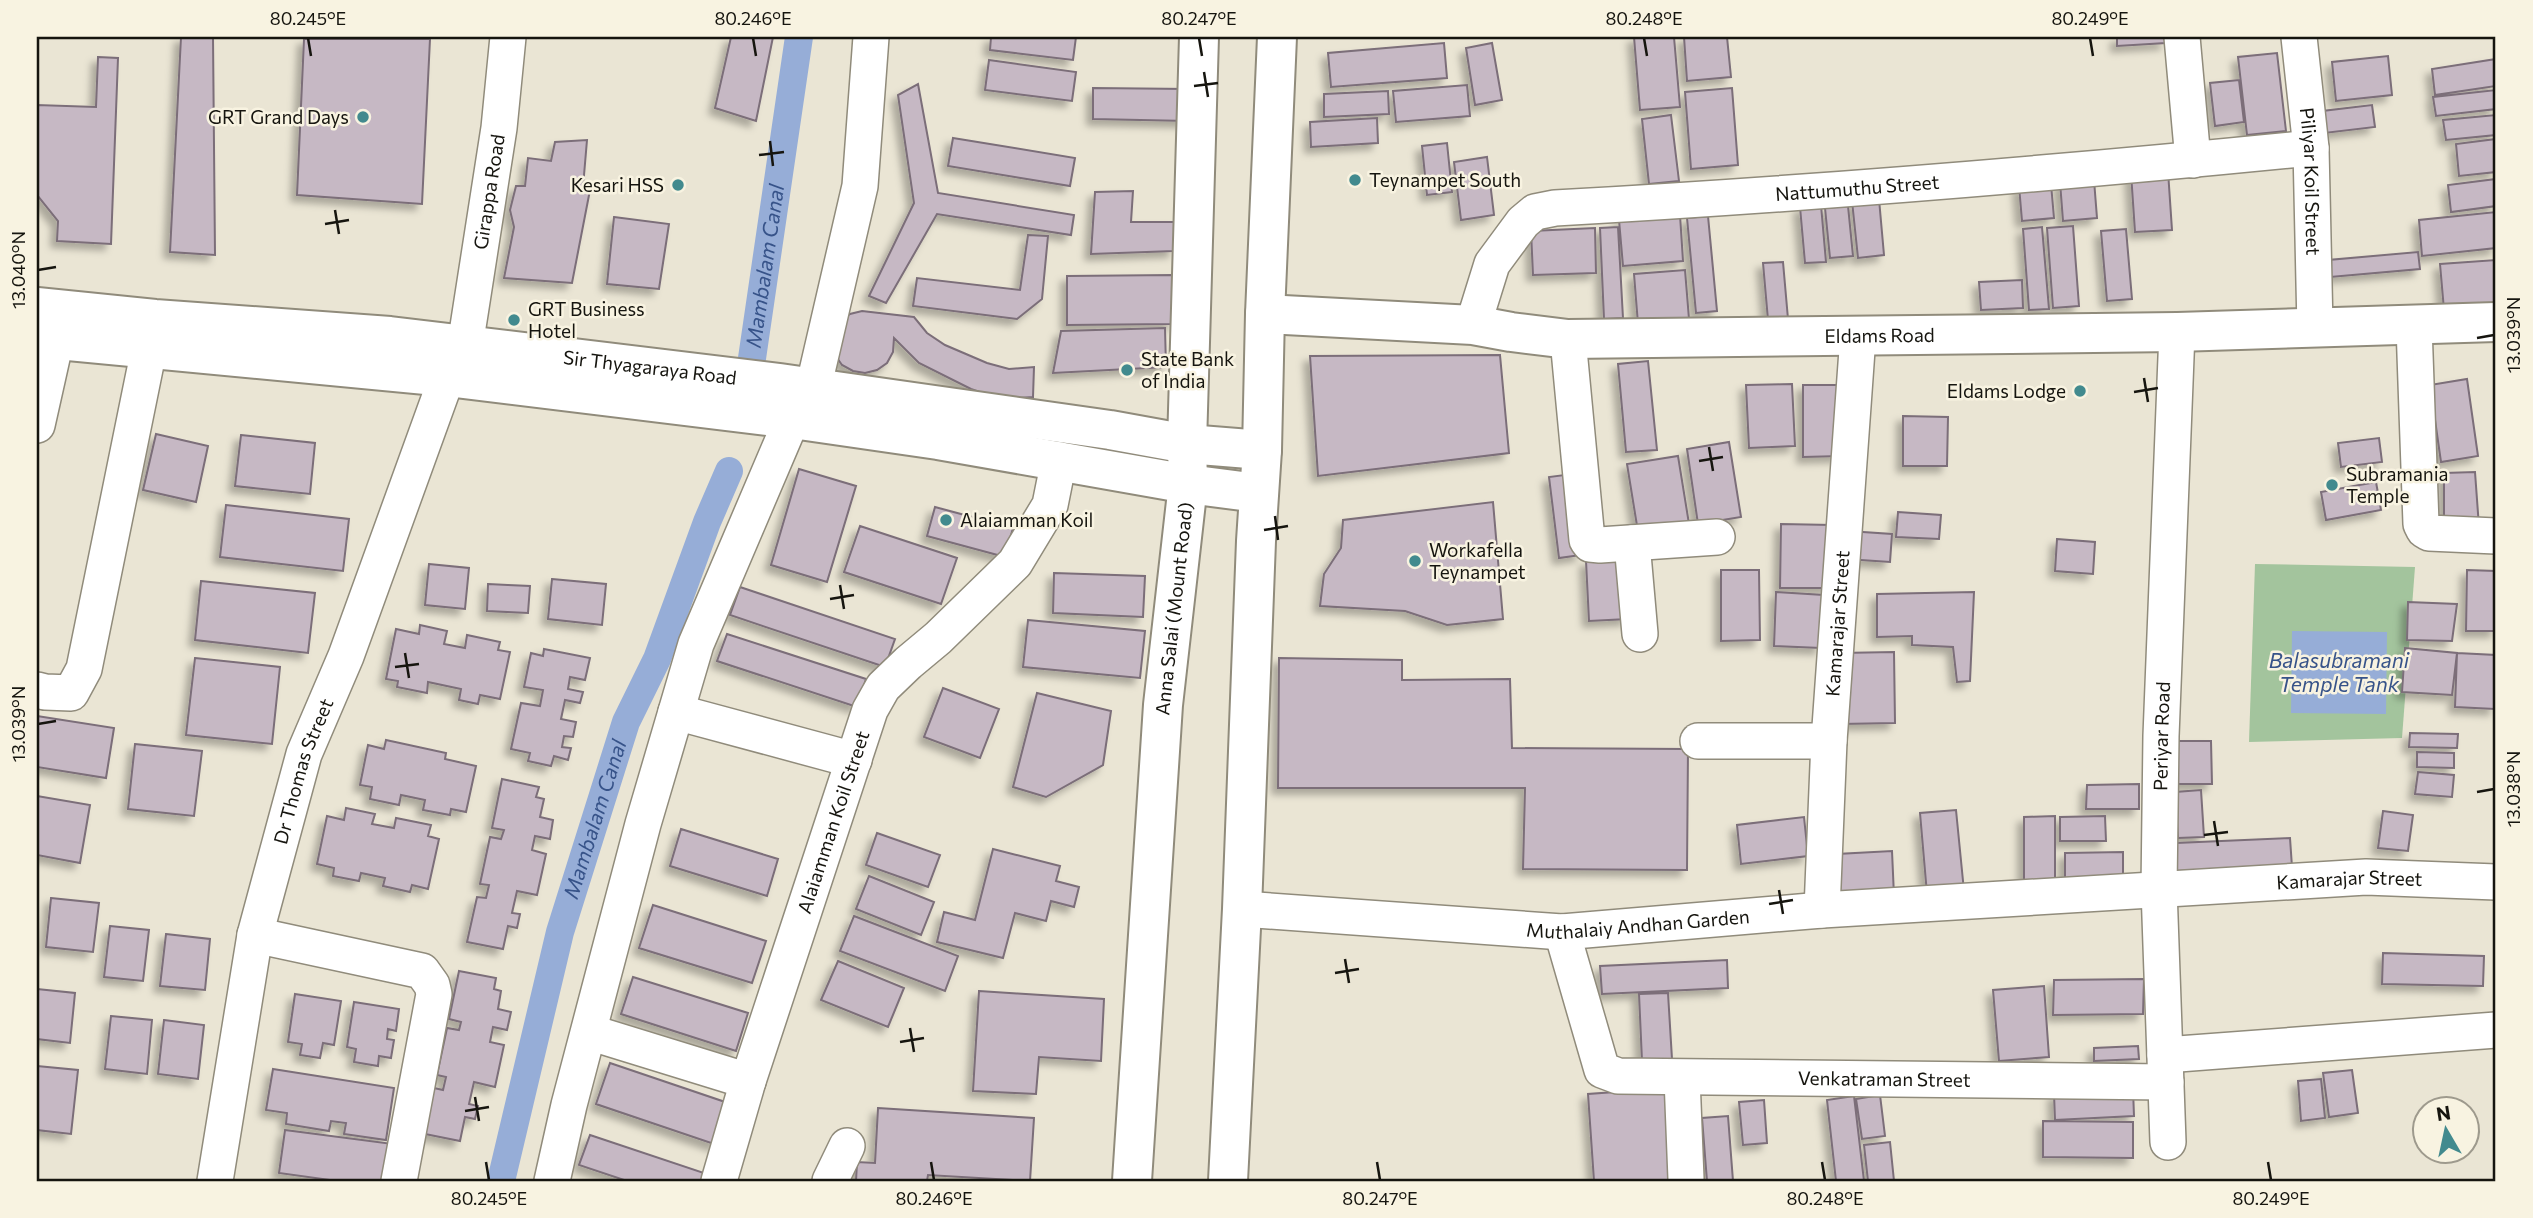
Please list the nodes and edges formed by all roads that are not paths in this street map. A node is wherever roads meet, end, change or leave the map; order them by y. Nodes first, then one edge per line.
1 (508, 37) edge
2 (872, 37) edge
3 (1199, 37) edge
4 (1277, 37) edge
5 (2182, 37) edge
6 (2305, 37) edge
7 (2311, 148) junction
8 (2193, 160) junction
9 (37, 307) edge
10 (1265, 314) junction
11 (2496, 322) edge
12 (1473, 325) junction
13 (2414, 326) junction
14 (2315, 328) junction
15 (2177, 332) junction
16 (1858, 336) junction
17 (46, 339) edge
18 (1568, 339) junction
19 (149, 349) junction
20 (456, 362) junction
21 (803, 404) junction
22 (37, 425) edge
23 (1187, 444) junction
24 (1262, 450) junction
25 (1059, 460) junction
26 (1188, 484) junction
27 (1258, 493) junction
28 (2496, 536) edge
29 (1717, 537) dead end
30 (1632, 543) junction
31 (1640, 634) dead end
32 (37, 690) edge
33 (677, 712) junction
34 (1698, 741) dead end
35 (1829, 741) junction
36 (854, 760) junction
37 (2496, 882) edge
38 (2159, 889) junction
39 (1242, 909) junction
40 (1822, 910) junction
41 (1562, 932) junction
42 (255, 935) junction
43 (2496, 1030) edge
44 (589, 1032) junction
45 (2165, 1069) junction
46 (1682, 1078) junction
47 (748, 1081) junction
48 (2168, 1142) dead end
49 (847, 1146) dead end
50 (1686, 1179) dead end
51 (216, 1181) edge
52 (221, 1181) edge
53 (399, 1181) edge
54 (552, 1181) edge
55 (719, 1181) edge
56 (830, 1181) edge
57 (1132, 1181) edge
58 (1228, 1181) edge

1 - 20 street, Girappa Road
2 - 21 street
3 - 23 main road, Anna Salai (Mount Road)
4 - 10 main road
5 - 8 street
6 - 7 street, Piliyar Koil Street
7 - 8 street, Nattumuthu Street
7 - 14 street, Piliyar Koil Street
8 - 12 street, Nattumuthu Street
9 - 20 main road, Sir Thyagaraya Road
10 - 12 main road, Eldams Road
10 - 24 main road
11 - 13 main road, Eldams Road
12 - 18 main road, Eldams Road
13 - 14 main road, Eldams Road
13 - 28 street
14 - 15 main road, Eldams Road
15 - 16 main road, Eldams Road
15 - 38 street, Periyar Road
16 - 18 main road, Eldams Road
16 - 35 street, Kamarajar Street
17 - 19 main road, Sir Thyagaraya Road
17 - 22 street
18 - 30 street
19 - 20 main road, Sir Thyagaraya Road
19 - 32 street
20 - 21 main road, Sir Thyagaraya Road
20 - 42 street, Dr Thomas Street
21 - 23 main road, Sir Thyagaraya Road
21 - 25 main road, Sir Thyagaraya Road
21 - 33 street
23 - 24 main road, Sir Thyagaraya Road
23 - 26 main road, Anna Salai (Mount Road)
24 - 27 main road
25 - 26 main road, Sir Thyagaraya Road
25 - 36 street, Alaiamman Koil Street
26 - 27 main road, Sir Thyagaraya Road
26 - 57 main road, Anna Salai (Mount Road)
27 - 39 main road
29 - 30 street
30 - 31 street
33 - 36 street
33 - 44 street
34 - 35 street
35 - 40 street, Kamarajar Street
36 - 47 street, Alaiamman Koil Street
37 - 38 street, Kamarajar Street
38 - 40 street, Muthalaiy Andhan Garden
38 - 45 street, Periyar Road
39 - 41 street, Muthalaiy Andhan Garden
39 - 58 main road
40 - 41 street, Muthalaiy Andhan Garden
41 - 46 street, Venkatraman Street
42 - 51 street, Dr Thomas Street
42 - 53 street
43 - 45 street
44 - 47 street
44 - 54 street
45 - 46 street, Venkatraman Street
45 - 48 street, Periyar Road
46 - 50 street
47 - 55 street, Alaiamman Koil Street
49 - 56 street
51 - 52 street

